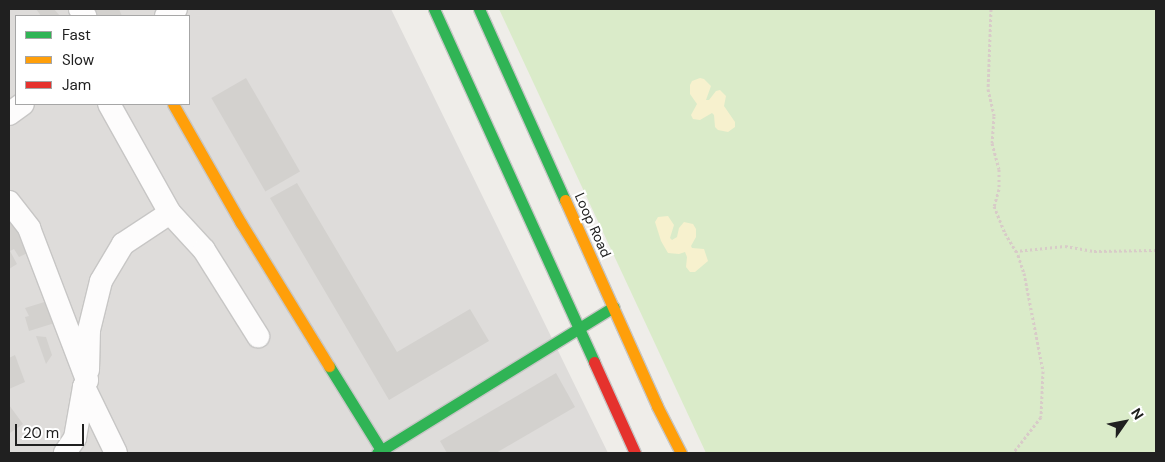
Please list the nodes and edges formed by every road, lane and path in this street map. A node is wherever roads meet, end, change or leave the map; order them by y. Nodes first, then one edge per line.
1 (434, 9) edge
2 (480, 9) edge
3 (991, 9) edge
4 (22, 105) edge
5 (110, 105) edge
6 (174, 105) edge
7 (9, 114) edge
8 (9, 202) edge
9 (170, 213) junction
10 (1156, 250) edge
11 (1015, 251) junction
12 (613, 307) junction
13 (578, 329) junction
14 (258, 336) dead end
15 (85, 383) junction
16 (390, 450) edge
17 (65, 453) edge
18 (116, 453) edge
19 (635, 453) edge
20 (681, 453) edge
21 (1013, 453) edge

1 - 13 main road
2 - 12 main road, Loop Road
3 - 11 path
4 - 7 street
5 - 9 street
6 - 16 main road
8 - 15 street
9 - 14 street
9 - 15 street
10 - 11 path
11 - 21 path
12 - 13 main road
12 - 20 main road, Loop Road
13 - 16 main road
13 - 19 main road
15 - 17 street
15 - 18 street

